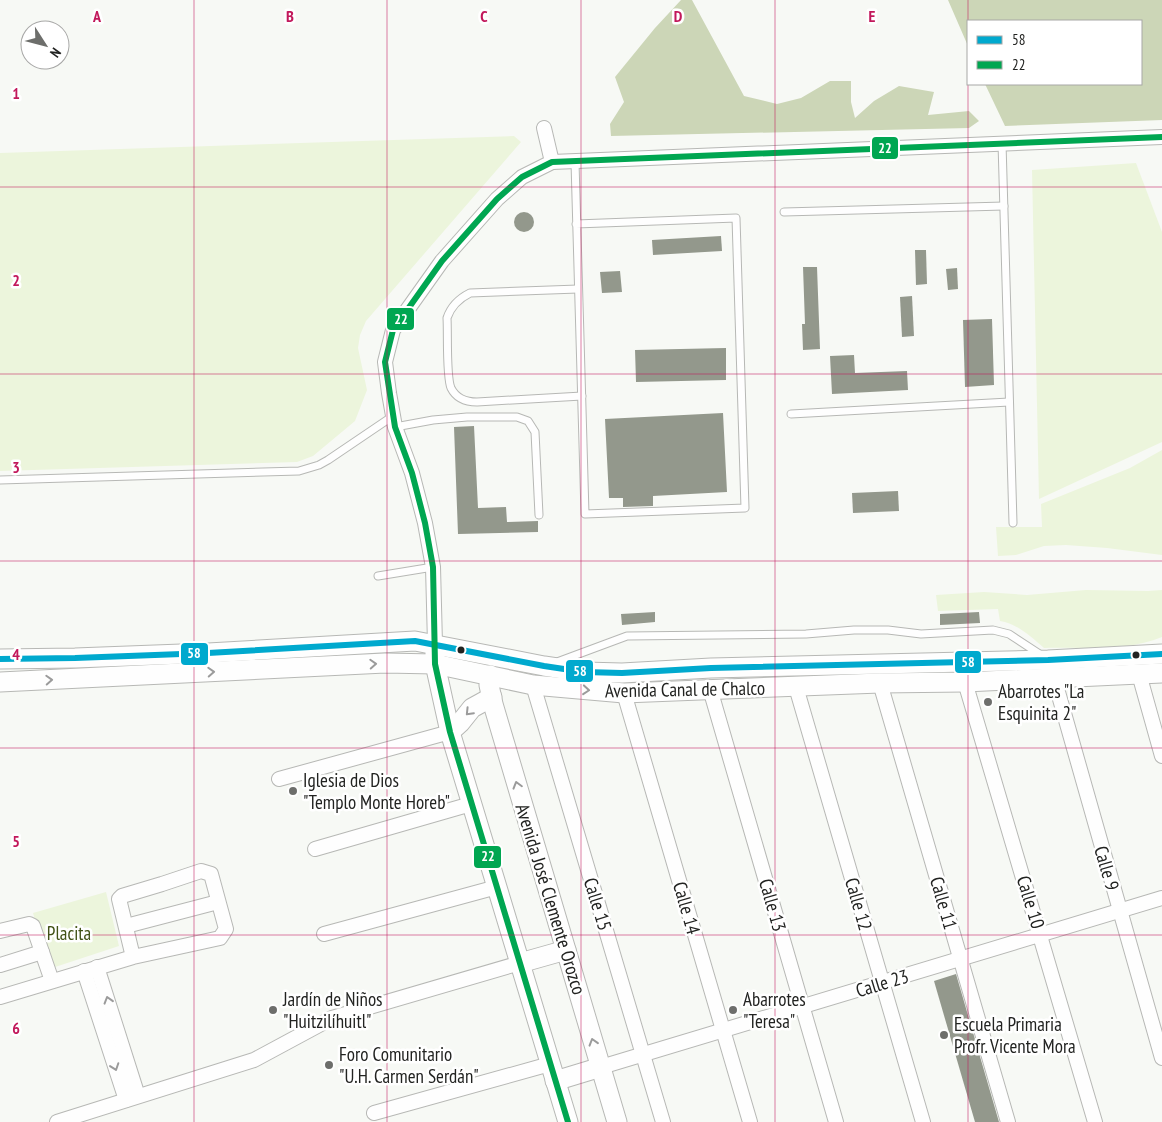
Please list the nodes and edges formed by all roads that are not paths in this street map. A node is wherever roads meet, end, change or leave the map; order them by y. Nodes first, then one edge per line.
1 (544, 128) dead end
2 (1162, 137) edge
3 (1002, 143) junction
4 (552, 162) junction
5 (575, 162) junction
6 (1004, 206) junction
7 (784, 212) dead end
8 (576, 224) junction
9 (578, 289) junction
10 (582, 396) junction
11 (1009, 402) junction
12 (791, 414) dead end
13 (394, 421) junction
14 (0, 480) edge
15 (539, 516) dead end
16 (1013, 523) dead end
17 (433, 568) junction
18 (378, 576) dead end
19 (435, 644) junction
20 (1161, 654) edge
21 (0, 659) edge
22 (435, 664) junction
23 (544, 666) junction
24 (1051, 669) junction
25 (1162, 673) edge
26 (1139, 674) junction
27 (490, 675) junction
28 (0, 682) edge
29 (966, 682) junction
30 (880, 683) junction
31 (533, 685) junction
32 (796, 687) junction
33 (710, 689) junction
34 (624, 693) junction
35 (492, 697) junction
36 (450, 732) junction
37 (1162, 756) edge
38 (279, 779) dead end
39 (472, 804) junction
40 (316, 849) dead end
41 (497, 887) junction
42 (1162, 898) edge
43 (218, 902) junction
44 (1120, 911) junction
45 (126, 926) junction
46 (0, 931) edge
47 (324, 934) dead end
48 (1041, 934) junction
49 (566, 950) junction
50 (42, 952) junction
51 (133, 957) junction
52 (961, 959) junction
53 (520, 963) junction
54 (0, 965) edge
55 (90, 969) junction
56 (52, 981) junction
57 (882, 982) junction
58 (0, 997) edge
59 (803, 1006) junction
60 (723, 1030) junction
61 (643, 1054) junction
62 (1162, 1058) edge
63 (601, 1067) junction
64 (553, 1072) junction
65 (132, 1098) junction
66 (374, 1113) dead end
67 (57, 1122) edge
68 (568, 1122) edge
69 (617, 1122) edge
70 (663, 1122) edge
71 (750, 1122) edge
72 (836, 1122) edge
73 (923, 1122) edge
74 (1008, 1122) edge
75 (1095, 1122) edge

1 - 4 street
2 - 3 street
3 - 5 street
3 - 6 lane
4 - 5 street
4 - 13 street
5 - 8 lane
6 - 7 lane
6 - 11 lane
8 - 9 lane
8 - 10 lane
9 - 10 lane
9 - 10 lane
11 - 12 lane
11 - 16 lane
13 - 14 lane
13 - 15 lane
13 - 17 street
17 - 18 lane
17 - 19 street
19 - 21 main road, Avenida Canal de Chalco
19 - 22 main road
19 - 23 main road, Avenida Canal de Chalco
20 - 24 main road, Avenida Canal de Chalco
22 - 27 main road, Avenida Canal de Chalco
28 -> 22 main road, Avenida Canal de Chalco
22 - 36 main road
23 - 24 main road, Avenida Canal de Chalco
23 - 24 lane
24 - 26 main road, Avenida Canal de Chalco
24 - 29 main road, Avenida Canal de Chalco
24 - 44 street, Calle 9
25 - 26 main road, Avenida Canal de Chalco
26 - 37 street
27 - 31 main road, Avenida Canal de Chalco
27 - 35 main road, Avenida José Clemente Orozco
29 - 30 main road, Avenida Canal de Chalco
29 - 48 street, Calle 10
30 - 32 main road, Avenida Canal de Chalco
30 - 52 street, Calle 11
31 -> 34 main road, Avenida Canal de Chalco
31 - 61 street, Calle 15
32 - 33 main road, Avenida Canal de Chalco
32 - 57 street, Calle 12
33 - 34 main road, Avenida Canal de Chalco
33 - 59 street, Calle 13
34 - 60 street, Calle 14
35 -> 36 main road
49 -> 35 main road, Avenida José Clemente Orozco
36 - 38 street
36 - 39 main road
39 - 40 street
39 - 41 main road
41 - 47 street
41 - 53 main road
42 - 44 street, Calle 23
43 - 45 street
43 - 45 street
43 - 51 street
44 - 48 street, Calle 23
44 - 62 street, Calle 9
45 - 51 street
46 - 50 street
48 - 52 street, Calle 23
48 - 75 street, Calle 10
49 - 53 main road
63 -> 49 main road, Avenida José Clemente Orozco
50 - 54 street
50 - 56 street
51 - 55 street
52 - 57 street, Calle 23
52 - 74 street, Calle 11
53 - 64 main road
53 - 65 street
55 - 56 street
55 - 65 street
56 - 58 street
57 - 59 street, Calle 23
57 - 73 street, Calle 12
59 - 60 street, Calle 23
59 - 72 street, Calle 13
60 - 61 street, Calle 23
60 - 71 street, Calle 14
61 - 63 street, Calle 23
61 - 70 street, Calle 15
63 - 64 main road
63 - 69 main road, Avenida José Clemente Orozco
64 - 66 street
64 - 68 main road
65 - 67 street

